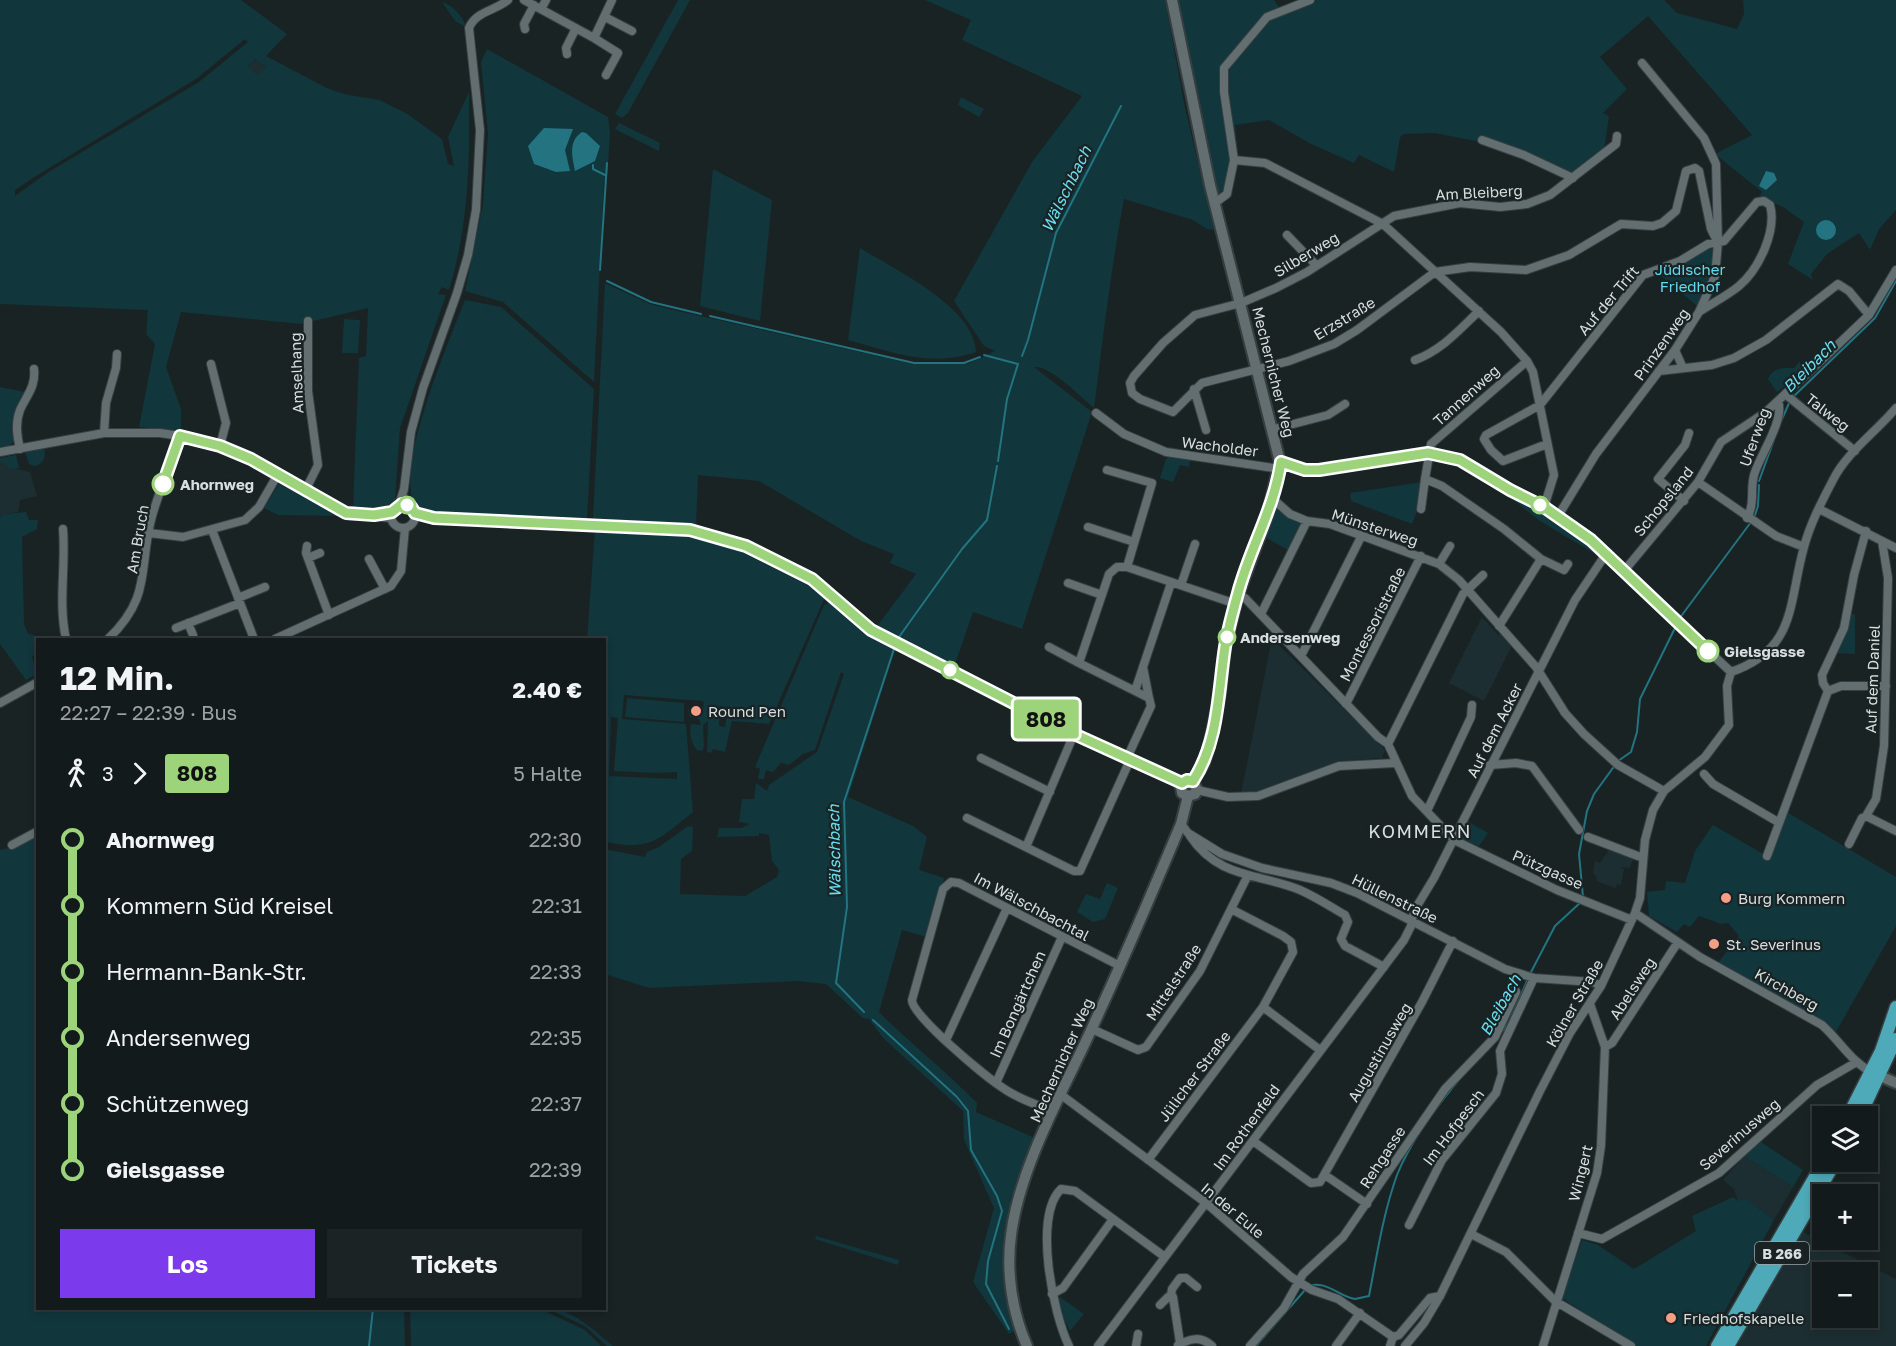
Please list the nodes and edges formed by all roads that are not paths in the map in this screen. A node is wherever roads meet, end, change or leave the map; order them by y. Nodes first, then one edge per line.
1 (508, 0) edge
2 (524, 0) edge
3 (546, 0) edge
4 (612, 0) edge
5 (1172, 0) edge
6 (1310, 0) edge
7 (537, 7) junction
8 (605, 17) junction
9 (576, 28) junction
10 (525, 29) dead end
11 (632, 32) dead end
12 (594, 38) junction
13 (567, 54) dead end
14 (1642, 63) dead end
15 (606, 75) dead end
16 (1617, 136) dead end
17 (1482, 140) dead end
18 (1234, 160) junction
19 (1573, 178) junction
20 (1215, 203) junction
21 (1383, 224) junction
22 (1287, 235) dead end
23 (1718, 243) junction
24 (1316, 265) junction
25 (1896, 270) edge
26 (1435, 272) junction
27 (1241, 303) junction
28 (1479, 311) junction
29 (1699, 312) junction
30 (1869, 315) junction
31 (309, 321) dead end
32 (1675, 350) junction
33 (117, 354) dead end
34 (1415, 360) dead end
35 (1527, 361) junction
36 (211, 364) dead end
37 (1258, 368) junction
38 (1683, 368) junction
39 (34, 369) dead end
40 (1659, 371) junction
41 (1194, 389) junction
42 (1789, 398) junction
43 (1778, 401) junction
44 (1345, 404) dead end
45 (1540, 405) junction
46 (1896, 408) edge
47 (1096, 413) dead end
48 (1274, 429) junction
49 (1206, 430) dead end
50 (104, 433) junction
51 (1689, 433) dead end
52 (180, 436) junction
53 (1547, 444) junction
54 (220, 446) junction
55 (20, 449) junction
56 (1855, 450) junction
57 (0, 452) edge
58 (1428, 453) junction
59 (1280, 465) junction
60 (1107, 470) dead end
61 (278, 474) junction
62 (1158, 475) dead end
63 (1425, 479) junction
64 (1698, 482) junction
65 (1152, 483) junction
66 (305, 491) junction
67 (1273, 499) junction
68 (1684, 501) junction
69 (404, 505) junction
70 (1544, 507) junction
71 (1421, 509) dead end
72 (1819, 509) junction
73 (392, 515) junction
74 (1558, 516) junction
75 (415, 517) junction
76 (1751, 520) junction
77 (1307, 521) junction
78 (1088, 527) dead end
79 (402, 528) junction
80 (63, 529) dead end
81 (212, 530) junction
82 (1866, 531) junction
83 (149, 533) junction
84 (1362, 536) junction
85 (1882, 541) junction
86 (1134, 542) junction
87 (1195, 544) dead end
88 (306, 546) dead end
89 (1450, 546) dead end
90 (1804, 547) junction
91 (1896, 548) edge
92 (320, 553) dead end
93 (1606, 554) junction
94 (1421, 556) junction
95 (308, 558) junction
96 (369, 559) dead end
97 (1541, 559) junction
98 (1439, 564) junction
99 (1568, 564) dead end
100 (1127, 567) junction
101 (1624, 572) junction
102 (1483, 575) dead end
103 (1171, 583) junction
104 (1068, 584) dead end
105 (1181, 585) junction
106 (265, 587) dead end
107 (385, 590) junction
108 (1468, 590) junction
109 (1102, 595) junction
110 (1237, 599) junction
111 (239, 600) junction
112 (1261, 614) junction
113 (329, 615) junction
114 (188, 622) junction
115 (1499, 626) junction
116 (176, 628) dead end
117 (194, 635) dead end
118 (66, 638) edge
119 (109, 638) edge
120 (254, 638) edge
121 (277, 638) edge
122 (1049, 647) dead end
123 (1301, 656) junction
124 (1079, 663) junction
125 (1143, 667) junction
126 (1540, 671) junction
127 (1731, 672) junction
128 (36, 685) edge
129 (1886, 686) junction
130 (1135, 691) junction
131 (1828, 691) junction
132 (1149, 698) junction
133 (0, 703) edge
134 (1346, 704) junction
135 (1472, 705) dead end
136 (1074, 734) junction
137 (1388, 744) junction
138 (981, 758) dead end
139 (1128, 759) junction
140 (1395, 763) junction
141 (1491, 765) junction
142 (1700, 770) junction
143 (1190, 787) junction
144 (1664, 791) junction
145 (1050, 792) junction
146 (1427, 811) junction
147 (1866, 816) junction
148 (967, 818) dead end
149 (1778, 822) junction
150 (1184, 829) junction
151 (1579, 830) dead end
152 (1896, 831) edge
153 (36, 832) edge
154 (1588, 837) dead end
155 (1454, 840) junction
156 (1849, 844) dead end
157 (12, 845) dead end
158 (1026, 847) junction
159 (1767, 856) dead end
160 (1643, 858) junction
161 (1246, 877) junction
162 (1007, 908) junction
163 (1231, 909) junction
164 (1634, 917) junction
165 (1412, 922) junction
166 (1062, 937) junction
167 (1453, 941) junction
168 (1678, 942) junction
169 (1120, 966) junction
170 (1384, 967) junction
171 (1516, 973) junction
172 (1531, 977) junction
173 (1601, 986) junction
174 (1590, 1004) junction
175 (1263, 1007) junction
176 (1896, 1007) edge
177 (1092, 1029) junction
178 (1896, 1039) edge
179 (946, 1040) junction
180 (1605, 1047) junction
181 (1320, 1050) junction
182 (1855, 1063) junction
183 (1876, 1074) junction
184 (996, 1083) junction
185 (1896, 1083) edge
186 (1060, 1095) junction
187 (1855, 1106) edge
188 (1864, 1106) edge
189 (1053, 1112) junction
190 (1253, 1141) junction
191 (1148, 1160) junction
192 (1818, 1172) edge
193 (1830, 1172) edge
194 (1324, 1174) junction
195 (1206, 1203) junction
196 (1367, 1204) junction
197 (1113, 1219) junction
198 (1409, 1225) dead end
199 (1578, 1233) junction
200 (1471, 1234) junction
201 (1165, 1257) junction
202 (1305, 1286) junction
203 (1197, 1287) dead end
204 (1052, 1294) junction
205 (1171, 1295) junction
206 (1440, 1296) junction
207 (1555, 1301) junction
208 (1160, 1305) dead end
209 (1360, 1313) junction
210 (1138, 1334) dead end
211 (1393, 1337) junction
212 (1178, 1345) edge
213 (1028, 1346) edge
214 (1068, 1346) edge
215 (1098, 1346) edge
216 (1136, 1346) edge
217 (1212, 1346) edge
218 (1250, 1346) edge
219 (1336, 1346) edge
220 (1390, 1346) edge
221 (1406, 1346) edge
222 (1543, 1346) edge
223 (1631, 1346) edge
224 (1717, 1346) edge
225 (1728, 1346) edge

1 - 69 street
2 - 7 street
3 - 7 street
4 - 8 street
5 - 20 street, Mechernicher Weg
6 - 18 street
7 - 9 street
7 - 10 street
8 - 11 street
8 - 12 street
9 - 12 street
9 - 13 street
12 - 15 street
14 - 23 street, Prinzenweg
16 - 19 street, Am Bleiberg
17 - 19 street
18 - 20 street
18 - 21 street
19 - 21 street, Am Bleiberg
20 - 27 street, Mechernicher Weg
21 - 24 street, Silberweg
21 - 26 street
22 - 24 street
23 - 26 street
23 - 29 street, Prinzenweg
23 - 29 street, Auf der Trift
23 - 45 street, Auf der Trift
24 - 27 street, Silberweg
25 - 30 street, Schopsland
26 - 28 street
26 - 37 street, Erzstraße
27 - 37 street, Mechernicher Weg
27 - 41 street, Silberweg
28 - 34 street
28 - 35 street
29 - 32 street, Prinzenweg
30 - 38 street
30 - 42 street, Schopsland
31 - 66 street, Amselhang
32 - 38 street
32 - 40 street, Prinzenweg
33 - 50 street
35 - 45 street
35 - 58 street, Tannenweg
36 - 54 street
37 - 41 street, Erzstraße
37 - 48 street, Mechernicher Weg
38 - 40 street
39 - 55 street
40 - 74 street, Prinzenweg
41 - 49 street
42 - 43 street, Schopsland
42 - 56 street, Talweg
43 - 64 street, Schopsland
43 - 76 street, Uferweg
44 - 48 street
45 - 53 street
45 - 53 street
46 - 56 street
47 - 59 street, Wacholder
48 - 59 street, Mechernicher Weg
50 - 52 street
50 - 55 street
51 - 68 street
52 - 54 street
52 - 83 street, Am Bruch
53 - 70 street
54 - 61 street
55 - 57 street
56 - 72 street
58 - 59 street
58 - 63 street
58 - 70 street
59 - 67 street, Mechernicher Weg
60 - 65 street
61 - 66 street
61 - 81 street
62 - 65 street
63 - 71 street
63 - 97 street
64 - 68 street, Schopsland
64 - 76 street
65 - 86 street
66 - 73 street
67 - 77 street, Münsterweg
67 - 110 street, Mechernicher Weg
68 - 101 street, Schopsland
69 - 73 street
69 - 75 street
70 - 74 street
72 - 82 street
72 - 90 street
73 - 79 street
74 - 93 street
75 - 79 street
75 - 136 street
76 - 90 street
77 - 84 street, Münsterweg
77 - 112 street
78 - 86 street
79 - 107 street
80 - 118 street
81 - 83 street
81 - 111 street
82 - 85 street
82 - 131 street
83 - 119 street, Am Bruch
84 - 94 street, Münsterweg
84 - 123 street
85 - 91 street
85 - 129 street, Auf dem Daniel
86 - 100 street
87 - 105 street
88 - 95 street
89 - 98 street
90 - 127 street
92 - 95 street
93 - 101 street
93 - 126 street, Auf dem Acker
94 - 98 street, Münsterweg
94 - 134 street, Montessoristraße
95 - 113 street
96 - 107 street
97 - 99 street
97 - 115 street
98 - 108 street, Münsterweg
100 - 103 street
100 - 109 street
101 - 127 street
102 - 108 street
103 - 105 street
103 - 125 street
104 - 109 street
105 - 110 street
106 - 111 street
107 - 113 street
108 - 115 street, Münsterweg
108 - 137 street
109 - 124 street
110 - 112 street
110 - 143 street, Mechernicher Weg
111 - 114 street
111 - 120 street
112 - 123 street
113 - 121 street
114 - 116 street
114 - 117 street
115 - 126 street, Münsterweg
122 - 124 street
123 - 134 street
124 - 130 street
125 - 130 street
125 - 132 street
126 - 141 street, Auf dem Acker
126 - 144 street, Münsterweg
127 - 142 street, Kölner Straße
128 - 133 street
129 - 131 street
129 - 147 street, Auf dem Daniel
130 - 132 street
131 - 149 street
132 - 139 street
134 - 137 street
135 - 146 street
136 - 139 street
136 - 145 street
137 - 140 street
138 - 145 street
139 - 143 street
139 - 158 street
140 - 143 street
140 - 146 street
141 - 151 street
141 - 155 street, Auf dem Acker
142 - 144 street, Kölner Straße
142 - 149 street
143 - 150 street, Mechernicher Weg
144 - 160 street, Kölner Straße
145 - 158 street
146 - 155 street
147 - 152 street
147 - 156 street, Auf dem Daniel
148 - 158 street
149 - 159 street
150 - 161 street
150 - 165 street, Hüllenstraße
150 - 169 street, Mechernicher Weg
153 - 157 street
154 - 160 street
155 - 164 street, Pützgasse
155 - 165 street, Auf dem Acker
160 - 164 street, Kölner Straße
161 - 163 street, Mittelstraße
161 - 170 street
162 - 166 street, Im Wälschbachtal
162 - 179 street
162 - 179 street, Im Wälschbachtal
163 - 175 street, Jülicher Straße
163 - 177 street, Mittelstraße
164 - 168 street, Kirchberg
164 - 173 street, Kölner Straße
165 - 167 street, Hüllenstraße
165 - 170 street, Im Rothenfeld
166 - 169 street, Im Wälschbachtal
166 - 184 street, Im Bongärtchen
167 - 171 street, Hüllenstraße
167 - 194 street, Augustinusweg
168 - 180 street, Abelsweg
168 - 182 street, Kirchberg
169 - 177 street, Mechernicher Weg
170 - 181 street, Im Rothenfeld
171 - 172 street, Hüllenstraße
171 - 196 street, Rehgasse
172 - 173 street, Hüllenstraße
172 - 198 street, Im Hofpesch
173 - 174 street, Kölner Straße
174 - 180 street, Wingert
174 - 200 street, Kölner Straße
175 - 181 street
175 - 191 street, Jülicher Straße
176 - 183 main road
177 - 186 street, Mechernicher Weg
178 - 183 main road
179 - 184 street, Im Wälschbachtal
180 - 199 street, Wingert
181 - 190 street, Im Rothenfeld
182 - 183 street
182 - 199 street, Severinusweg
183 - 185 street
183 - 187 main road
183 - 188 main road
184 - 189 street, Im Wälschbachtal
186 - 189 street, Mechernicher Weg
186 - 191 street, In der Eule
189 - 213 street, Mechernicher Weg
190 - 194 street
190 - 195 street, Im Rothenfeld
191 - 195 street, In der Eule
192 - 224 main road, B 266
193 - 225 main road, B 266
194 - 196 street
195 - 201 street, Im Rothenfeld
195 - 202 street, In der Eule
196 - 202 street, Rehgasse
197 - 201 street
197 - 204 street
197 - 204 street
199 - 207 street, Wingert
200 - 206 street, Kölner Straße
200 - 207 street
201 - 215 street, Im Rothenfeld
202 - 209 street, In der Eule
202 - 218 street, Rehgasse
203 - 205 street
204 - 214 street
205 - 208 street
205 - 212 street
206 - 211 street
206 - 221 street, Kölner Straße
207 - 222 street, Wingert
207 - 223 street
209 - 211 street, In der Eule
209 - 219 street
210 - 216 street
211 - 220 street
212 - 217 street

